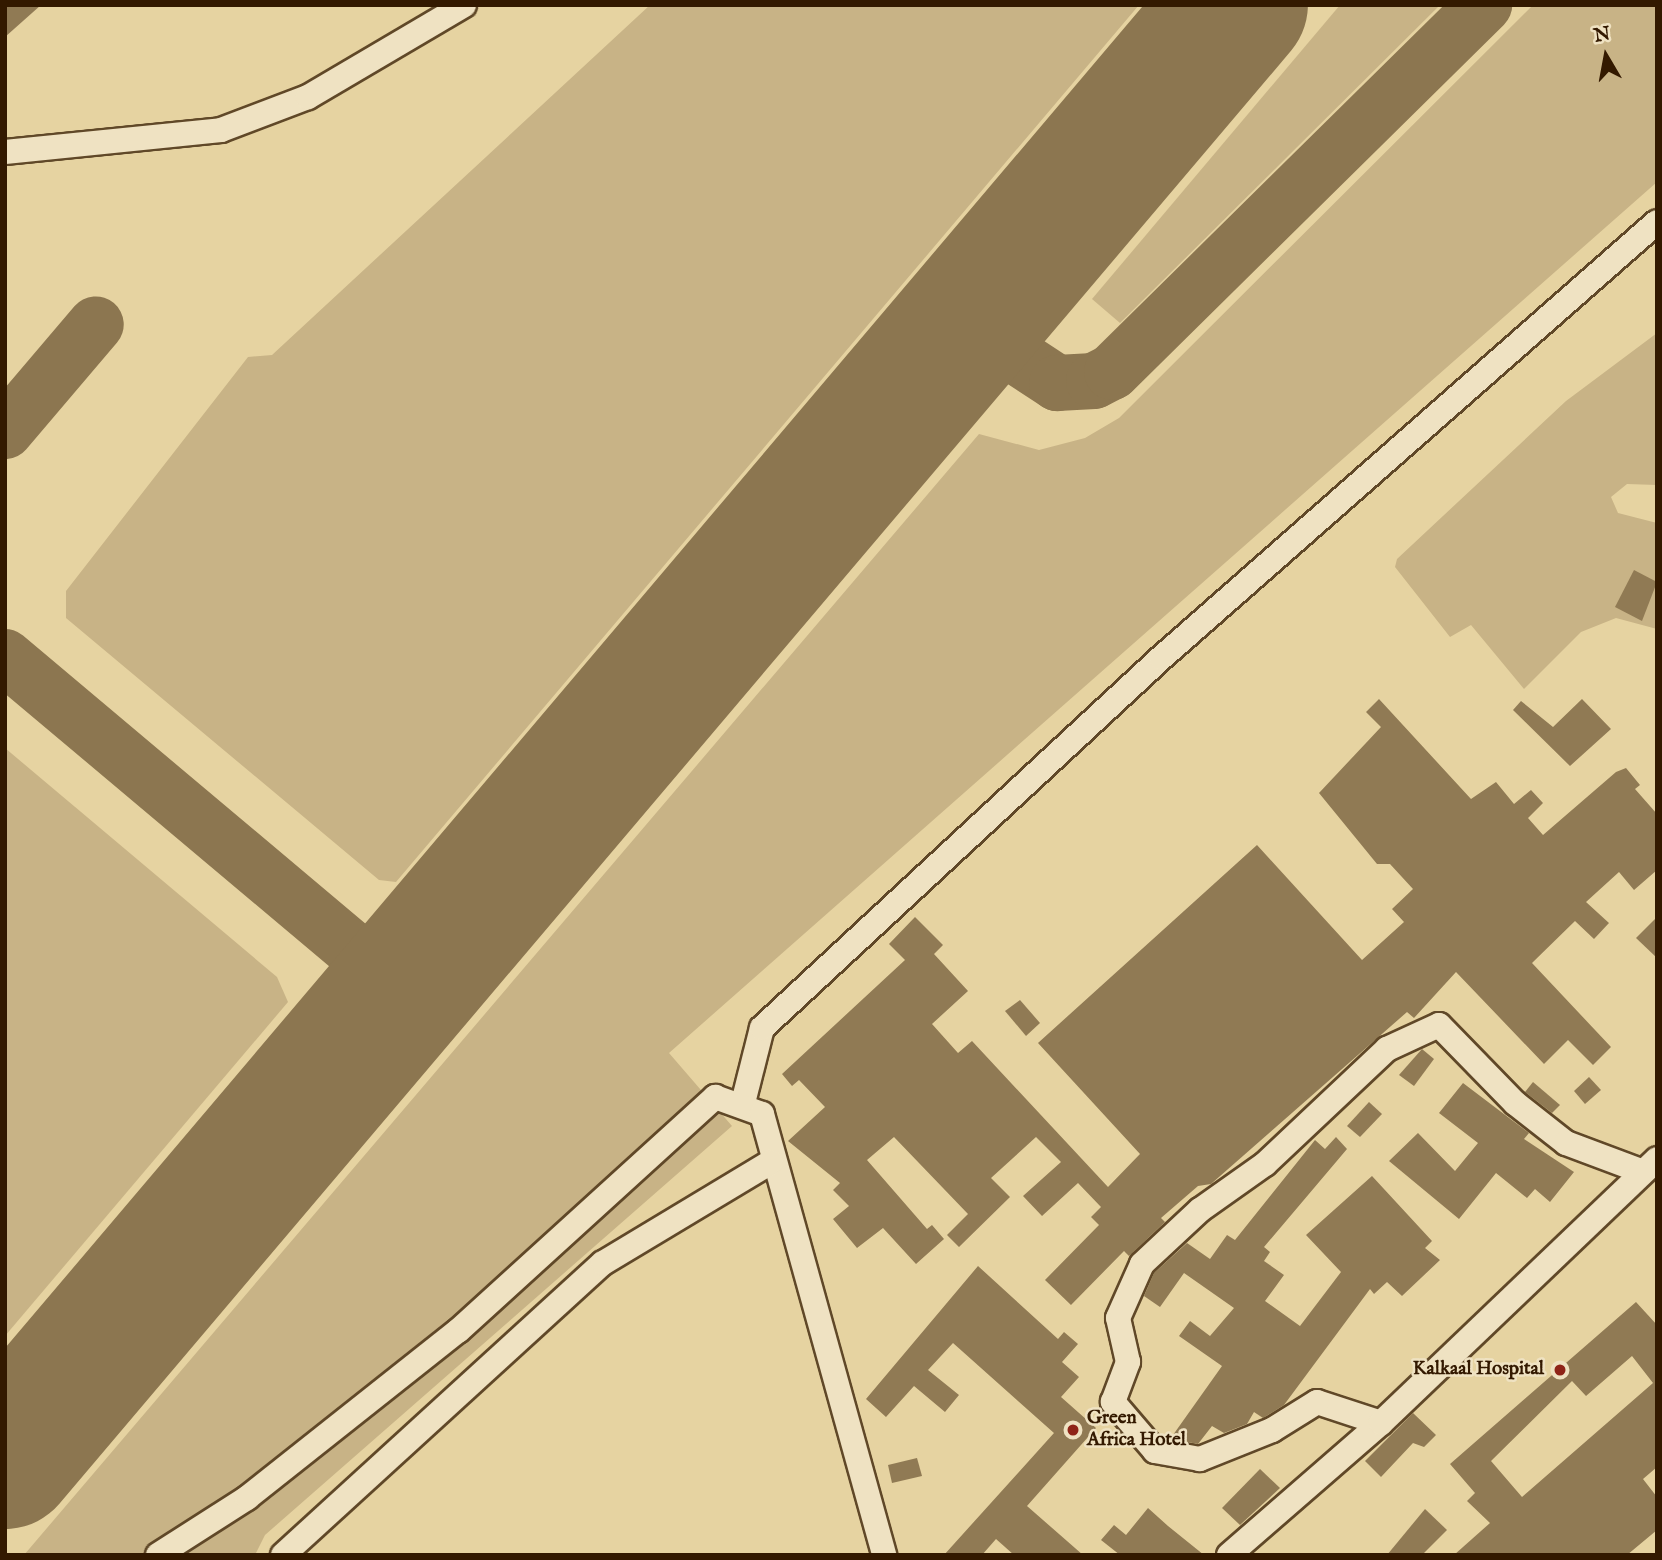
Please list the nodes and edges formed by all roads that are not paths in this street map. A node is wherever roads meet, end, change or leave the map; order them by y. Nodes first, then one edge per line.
1 (464, 5) edge
2 (5, 152) edge
3 (1657, 222) edge
4 (743, 1103) junction
5 (771, 1162) junction
6 (1650, 1165) edge
7 (1381, 1423) junction
8 (1236, 1552) edge
9 (159, 1555) edge
10 (283, 1555) edge
11 (884, 1555) edge

1 - 2 street
3 - 4 street
4 - 5 street
4 - 9 street
5 - 10 street
5 - 11 street
6 - 7 street
6 - 7 street
7 - 8 street

